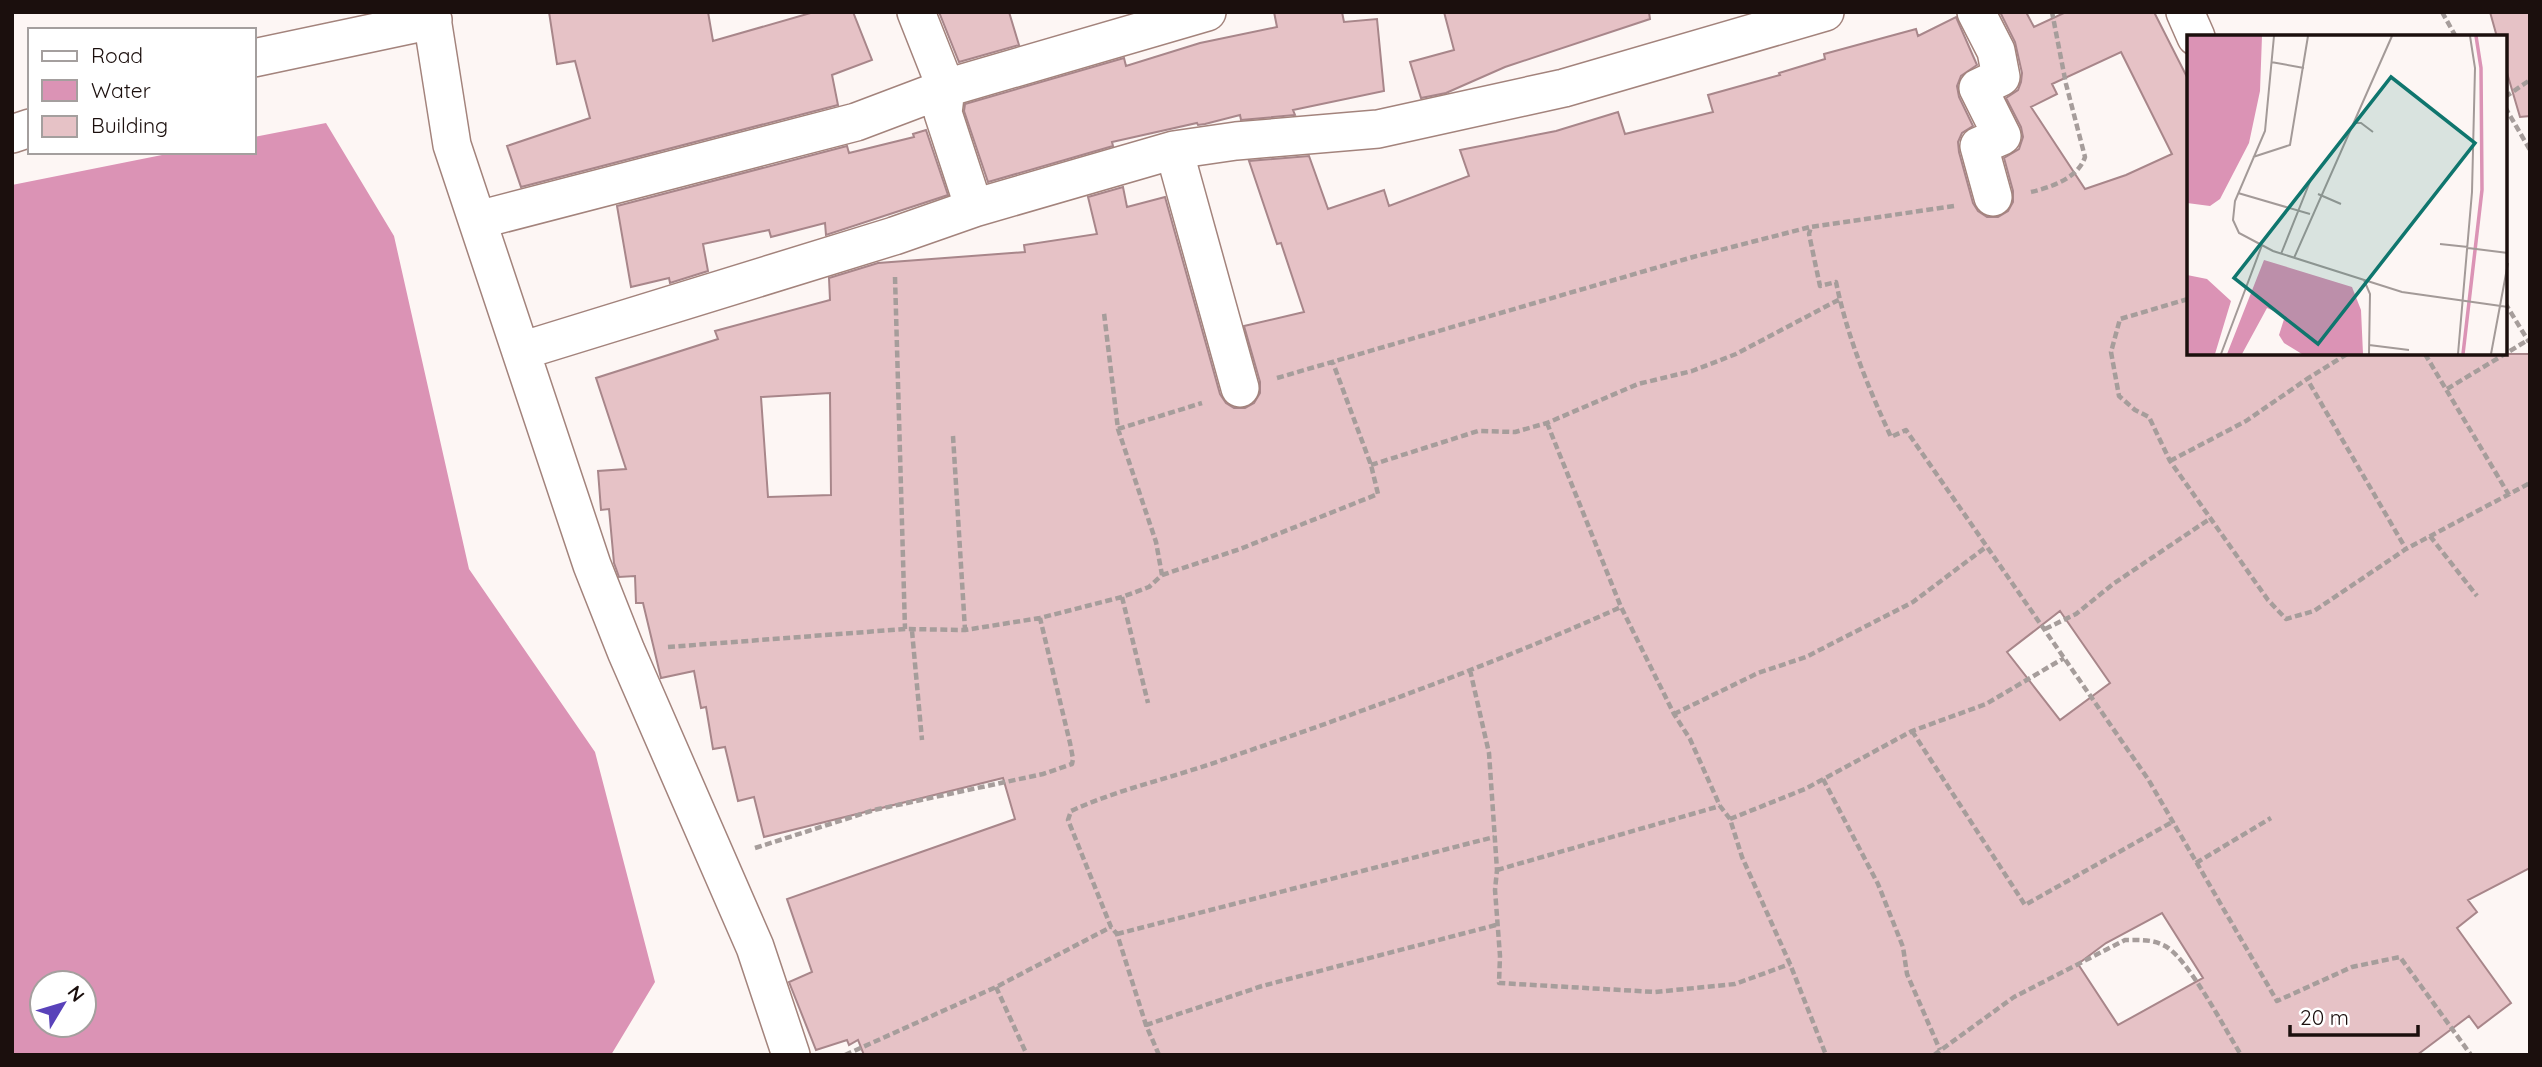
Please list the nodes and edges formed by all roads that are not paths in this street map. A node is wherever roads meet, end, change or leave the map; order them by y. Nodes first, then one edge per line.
1 (916, 12) edge
2 (1207, 12) edge
3 (1825, 12) edge
4 (1976, 12) edge
5 (2185, 12) edge
6 (432, 16) edge
7 (2195, 35) edge
8 (256, 58) edge
9 (946, 88) junction
10 (1174, 150) junction
11 (1993, 197) road end
12 (974, 208) junction
13 (478, 220) junction
14 (521, 351) junction
15 (1240, 388) road end
16 (783, 1047) edge

1 - 9 street
2 - 9 street
3 - 10 street
4 - 11 street
5 - 7 street
6 - 8 street
6 - 13 street
9 - 12 street
9 - 13 street
10 - 12 street
10 - 15 street
12 - 14 street
13 - 14 street
14 - 16 street

